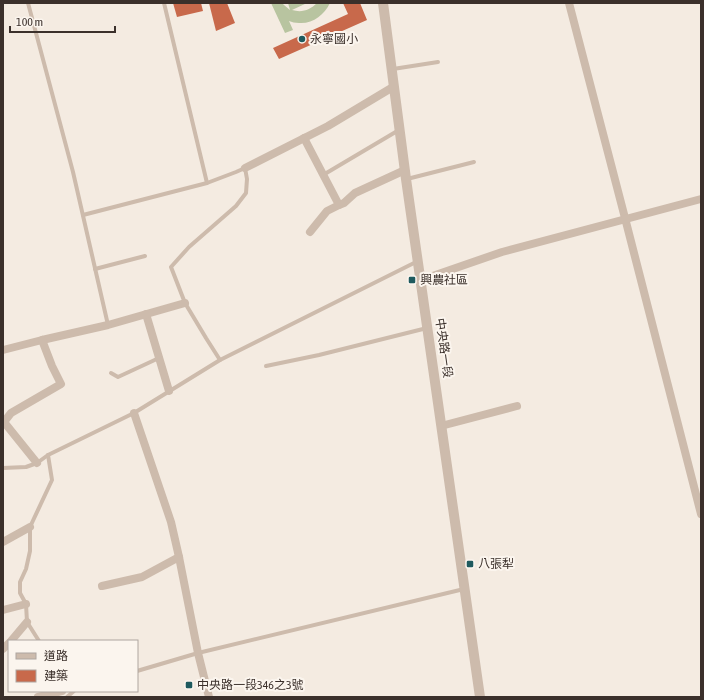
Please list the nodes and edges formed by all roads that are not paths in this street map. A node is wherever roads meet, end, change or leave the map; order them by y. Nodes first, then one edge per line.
1 (28, 3) edge
2 (164, 3) edge
3 (383, 3) edge
4 (569, 3) edge
5 (438, 62) dead end
6 (391, 69) junction
7 (393, 87) junction
8 (400, 130) junction
9 (304, 138) junction
10 (474, 162) dead end
11 (245, 168) junction
12 (323, 174) junction
13 (406, 175) junction
14 (207, 183) junction
15 (701, 199) edge
16 (338, 205) junction
17 (82, 215) junction
18 (626, 218) junction
19 (310, 232) dead end
20 (145, 256) dead end
21 (418, 261) junction
22 (95, 269) junction
23 (421, 280) junction
24 (185, 303) junction
25 (146, 314) junction
26 (108, 326) junction
27 (428, 328) junction
28 (42, 340) junction
29 (3, 350) edge
30 (159, 357) junction
31 (220, 360) junction
32 (266, 366) dead end
33 (111, 372) dead end
34 (169, 391) junction
35 (517, 406) dead end
36 (134, 413) junction
37 (441, 426) junction
38 (48, 454) junction
39 (37, 463) junction
40 (3, 468) edge
41 (701, 514) edge
42 (30, 527) junction
43 (3, 542) edge
44 (179, 557) junction
45 (102, 586) dead end
46 (465, 588) junction
47 (26, 604) junction
48 (3, 610) edge
49 (27, 622) junction
50 (12, 640) edge
51 (38, 640) edge
52 (198, 653) junction
53 (138, 671) edge
54 (58, 692) edge
55 (38, 697) edge
56 (209, 697) edge
57 (480, 697) edge

1 - 17 lane
2 - 14 lane
3 - 6 street, 中央路一段
4 - 18 street
5 - 6 lane
6 - 7 street, 中央路一段
7 - 8 street, 中央路一段
7 - 9 street
8 - 12 lane
8 - 13 street, 中央路一段
9 - 11 street
9 - 12 street
10 - 13 lane
11 - 14 lane
11 - 24 lane
12 - 16 street
13 - 16 street
13 - 21 street, 中央路一段
14 - 17 lane
15 - 18 street
16 - 19 street
17 - 22 lane
18 - 23 street
18 - 41 street
20 - 22 lane
21 - 23 street, 中央路一段
21 - 31 lane
22 - 26 lane
23 - 27 street, 中央路一段
24 - 25 street
24 - 31 lane
25 - 26 street
25 - 30 street
26 - 28 street
27 - 32 lane
27 - 37 street, 中央路一段
28 - 29 street
28 - 39 street
30 - 33 lane
30 - 34 street
31 - 34 lane
34 - 36 lane
35 - 37 street
36 - 38 lane
36 - 44 street
37 - 46 street, 中央路一段
38 - 39 lane
38 - 42 lane
39 - 40 lane
42 - 43 street
42 - 47 lane
44 - 45 street
44 - 52 street
46 - 52 lane
46 - 57 street, 中央路一段
47 - 48 street
47 - 49 lane
49 - 50 street
49 - 51 lane
52 - 53 lane
52 - 56 street
54 - 55 street

